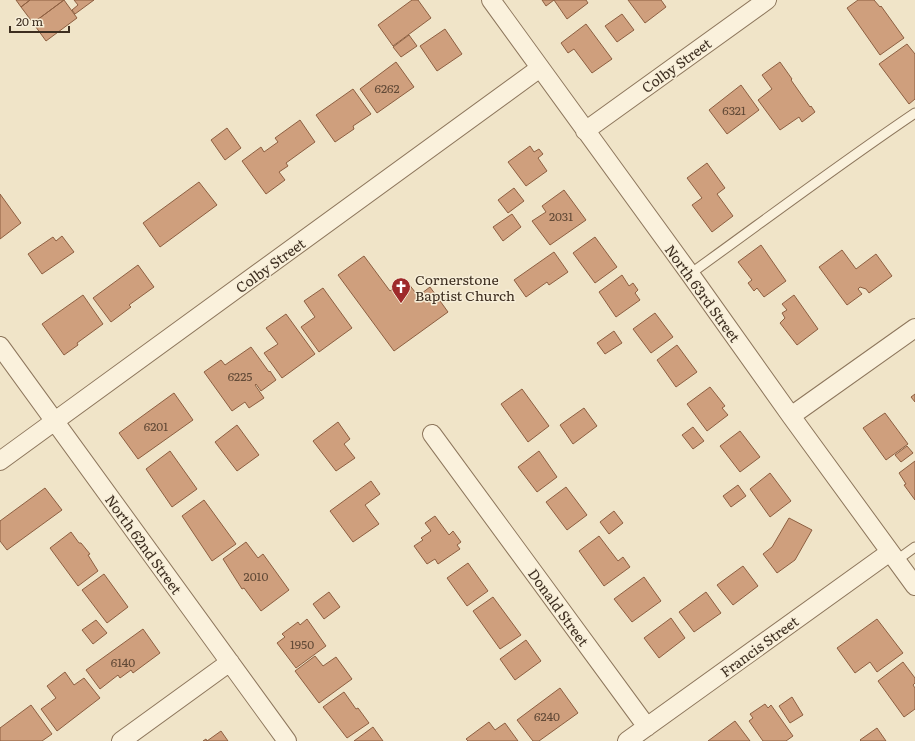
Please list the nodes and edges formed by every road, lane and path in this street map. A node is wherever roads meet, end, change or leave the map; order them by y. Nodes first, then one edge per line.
1 (491, 0) edge
2 (767, 0) edge
3 (540, 68) junction
4 (915, 113) edge
5 (585, 131) junction
6 (690, 274) junction
7 (915, 328) edge
8 (0, 346) edge
9 (791, 416) junction
10 (54, 422) junction
11 (432, 434) dead end
12 (0, 461) edge
13 (915, 547) edge
14 (893, 556) junction
15 (915, 586) edge
16 (230, 662) junction
17 (647, 727) junction
18 (122, 741) edge
19 (288, 741) edge
20 (627, 741) edge

1 - 3 street, North 63rd Street
2 - 5 street, Colby Street
3 - 5 street, North 63rd Street
3 - 10 street, Colby Street
4 - 6 lane
5 - 6 street, North 63rd Street
6 - 9 street, North 63rd Street
7 - 9 street
8 - 10 street, North 62nd Street
9 - 14 street, North 63rd Street
10 - 12 street, Colby Street
10 - 16 street, North 62nd Street
11 - 17 street, Donald Street
13 - 14 lane
14 - 15 street, North 63rd Street
14 - 17 street, Francis Street
16 - 18 street
16 - 19 street, North 62nd Street
17 - 20 street, Francis Street

